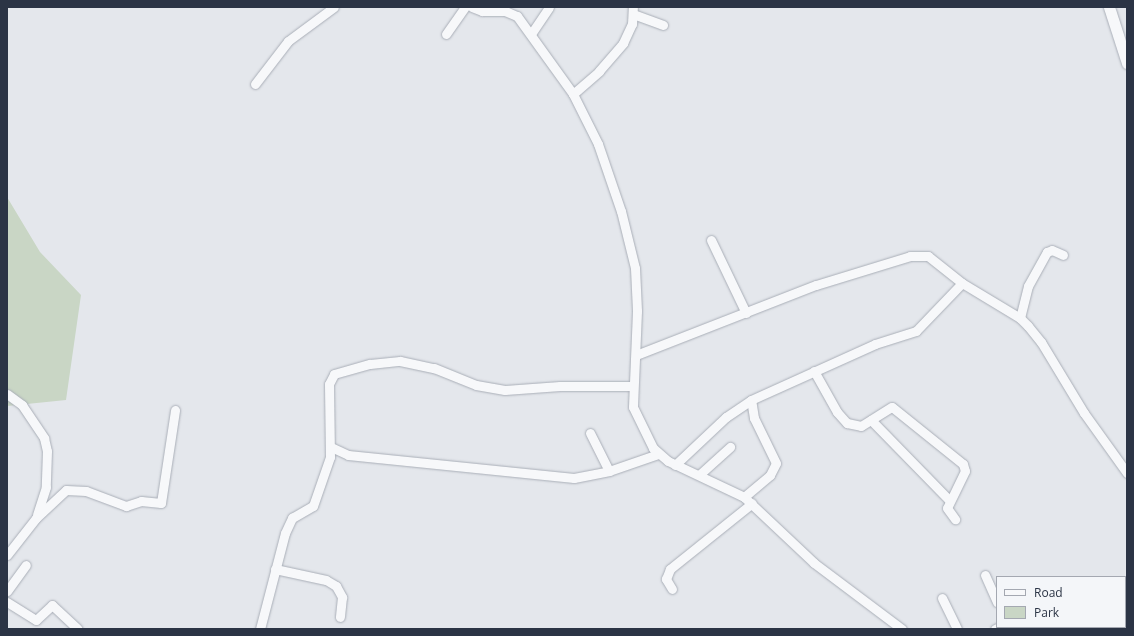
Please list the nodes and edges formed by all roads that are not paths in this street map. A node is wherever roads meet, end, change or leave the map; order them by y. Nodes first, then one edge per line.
1 (334, 7) edge
2 (465, 7) edge
3 (472, 7) edge
4 (550, 7) edge
5 (1109, 7) edge
6 (496, 9) edge
7 (633, 10) edge
8 (662, 25) dead end
9 (446, 34) dead end
10 (531, 34) junction
11 (1127, 63) edge
12 (255, 84) dead end
13 (573, 94) junction
14 (711, 240) dead end
15 (1063, 255) dead end
16 (962, 283) junction
17 (746, 313) junction
18 (1020, 318) junction
19 (636, 355) junction
20 (814, 371) junction
21 (632, 386) junction
22 (7, 394) edge
23 (751, 400) junction
24 (175, 410) dead end
25 (871, 420) junction
26 (590, 433) dead end
27 (331, 447) junction
28 (730, 447) dead end
29 (658, 454) junction
30 (675, 465) junction
31 (609, 471) junction
32 (1127, 473) edge
33 (699, 475) junction
34 (744, 497) junction
35 (949, 500) junction
36 (752, 503) junction
37 (36, 518) junction
38 (955, 519) dead end
39 (7, 555) edge
40 (26, 565) dead end
41 (275, 569) junction
42 (985, 575) dead end
43 (672, 589) dead end
44 (7, 592) edge
45 (942, 598) dead end
46 (996, 600) edge
47 (7, 602) edge
48 (340, 617) dead end
49 (1001, 628) edge
50 (78, 629) edge
51 (260, 629) edge
52 (902, 629) edge
53 (956, 629) edge
54 (995, 629) edge

1 - 12 street
2 - 9 street
3 - 6 street
4 - 10 street
5 - 11 street
6 - 10 street
7 - 8 street
7 - 13 street
10 - 13 street
13 - 19 street
14 - 17 street
15 - 18 street
16 - 17 street
16 - 18 street
16 - 20 street
17 - 19 street
18 - 32 street
19 - 21 street
20 - 23 street
20 - 25 street
21 - 27 street
21 - 29 street
22 - 37 street
23 - 30 street
23 - 34 street
24 - 37 street
25 - 35 street
25 - 35 street
26 - 31 street
27 - 31 street
27 - 41 street
28 - 33 street
29 - 30 street
29 - 31 street
30 - 33 street
33 - 34 street
34 - 36 street
35 - 38 street
36 - 43 street
36 - 52 street
37 - 39 street
40 - 44 street
41 - 48 street
41 - 51 street
42 - 46 street
45 - 53 street
47 - 50 street
49 - 54 street

